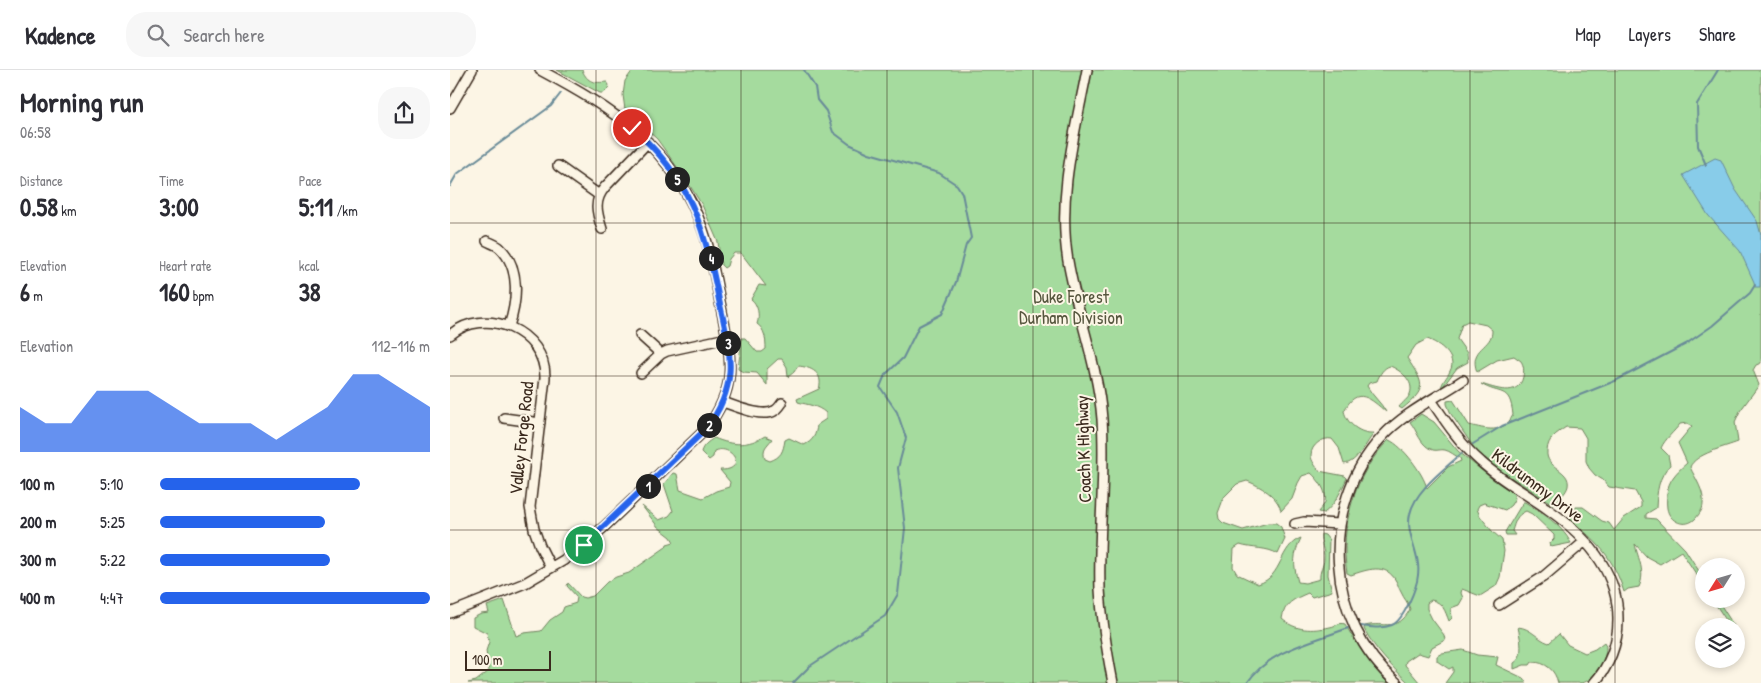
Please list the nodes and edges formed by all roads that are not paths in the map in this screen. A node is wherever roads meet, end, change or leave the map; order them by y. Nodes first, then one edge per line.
1 (472, 70) edge
2 (540, 70) edge
3 (1088, 70) edge
4 (450, 108) edge
5 (648, 142) junction
6 (558, 166) dead end
7 (599, 195) junction
8 (602, 229) dead end
9 (487, 241) dead end
10 (509, 326) junction
11 (450, 335) edge
12 (640, 335) dead end
13 (727, 338) junction
14 (661, 354) junction
15 (641, 373) dead end
16 (1463, 380) dead end
17 (1431, 400) junction
18 (723, 402) junction
19 (782, 403) dead end
20 (504, 418) dead end
21 (540, 423) junction
22 (1295, 524) dead end
23 (1339, 524) junction
24 (1584, 542) junction
25 (551, 568) junction
26 (1499, 605) dead end
27 (450, 612) edge
28 (1113, 683) edge
29 (1397, 683) edge
30 (1594, 683) edge

1 - 4 street
2 - 5 street
3 - 28 street, Coach K Highway
5 - 7 street
5 - 13 street
6 - 7 street
7 - 8 street
9 - 10 street
10 - 11 street, Valley Forge Road
10 - 21 street, Valley Forge Road
12 - 14 street
13 - 14 street
13 - 18 street
14 - 15 street
16 - 17 street
17 - 23 street
17 - 24 street, Kildrummy Drive
18 - 19 street
18 - 25 street
20 - 21 street
21 - 25 street, Valley Forge Road
22 - 23 street
23 - 29 street
24 - 26 street
24 - 30 street, Kildrummy Drive
25 - 27 street

